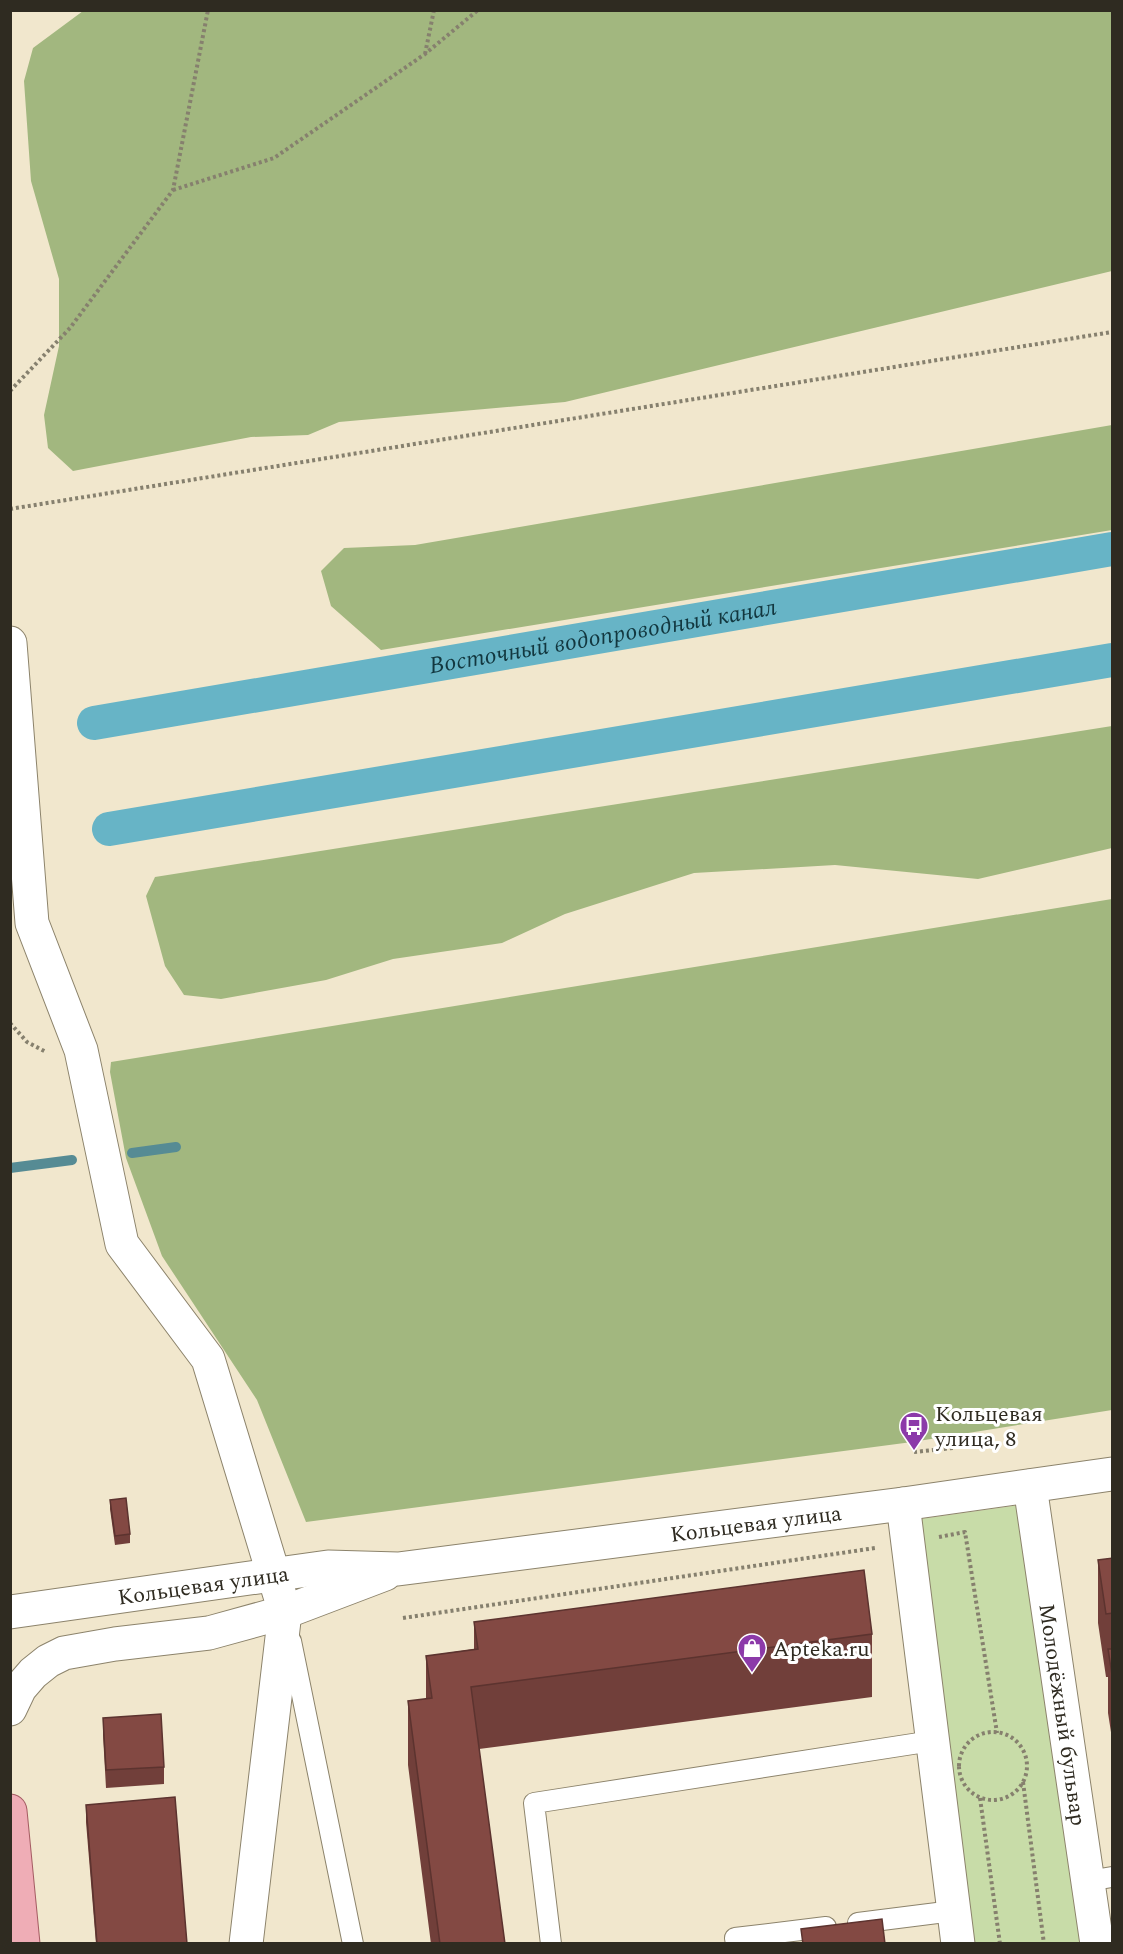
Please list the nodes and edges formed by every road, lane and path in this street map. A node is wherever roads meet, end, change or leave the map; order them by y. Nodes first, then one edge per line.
1 (208, 10) edge
2 (434, 10) edge
3 (478, 10) edge
4 (424, 54) junction
5 (173, 190) junction
6 (1113, 332) edge
7 (10, 391) edge
8 (10, 509) edge
9 (10, 643) edge
10 (10, 1023) edge
11 (51, 1055) dead end
12 (953, 1448) dead end
13 (914, 1452) dead end
14 (1113, 1474) edge
15 (1030, 1486) junction
16 (903, 1504) junction
17 (908, 1543) junction
18 (398, 1569) junction
19 (274, 1574) junction
20 (10, 1612) edge
21 (285, 1612) junction
22 (403, 1618) dead end
23 (10, 1709) edge
24 (997, 1733) junction
25 (932, 1741) junction
26 (1023, 1782) junction
27 (980, 1798) junction
28 (10, 1811) edge
29 (1100, 1879) edge
30 (953, 1911) junction
31 (23, 1944) edge
32 (246, 1944) edge
33 (353, 1944) edge
34 (550, 1944) edge
35 (736, 1944) edge
36 (958, 1944) edge
37 (1000, 1944) edge
38 (1044, 1944) edge
39 (1097, 1944) edge

1 - 5 path
2 - 4 path
3 - 4 path
4 - 5 path
5 - 7 path
6 - 8 path
9 - 19 street
10 - 11 path
12 - 13 path
14 - 15 street, Кольцевая улица
15 - 16 street, Кольцевая улица
15 - 29 street, Молодёжный бульвар
16 - 17 street
16 - 18 street, Кольцевая улица
17 - 22 path
17 - 24 path
17 - 25 street
18 - 19 street, Кольцевая улица
18 - 21 street, Кольцевая улица
19 - 20 street, Кольцевая улица
19 - 21 street
21 - 23 street, Кольцевая улица
21 - 32 street, Кольцевая улица
21 - 33 lane
24 - 26 path
24 - 27 path
25 - 30 street
25 - 34 lane
26 - 27 path
26 - 38 path
27 - 37 path
28 - 31 main road
29 - 39 street, Молодёжный бульвар
30 - 35 lane
30 - 36 street

